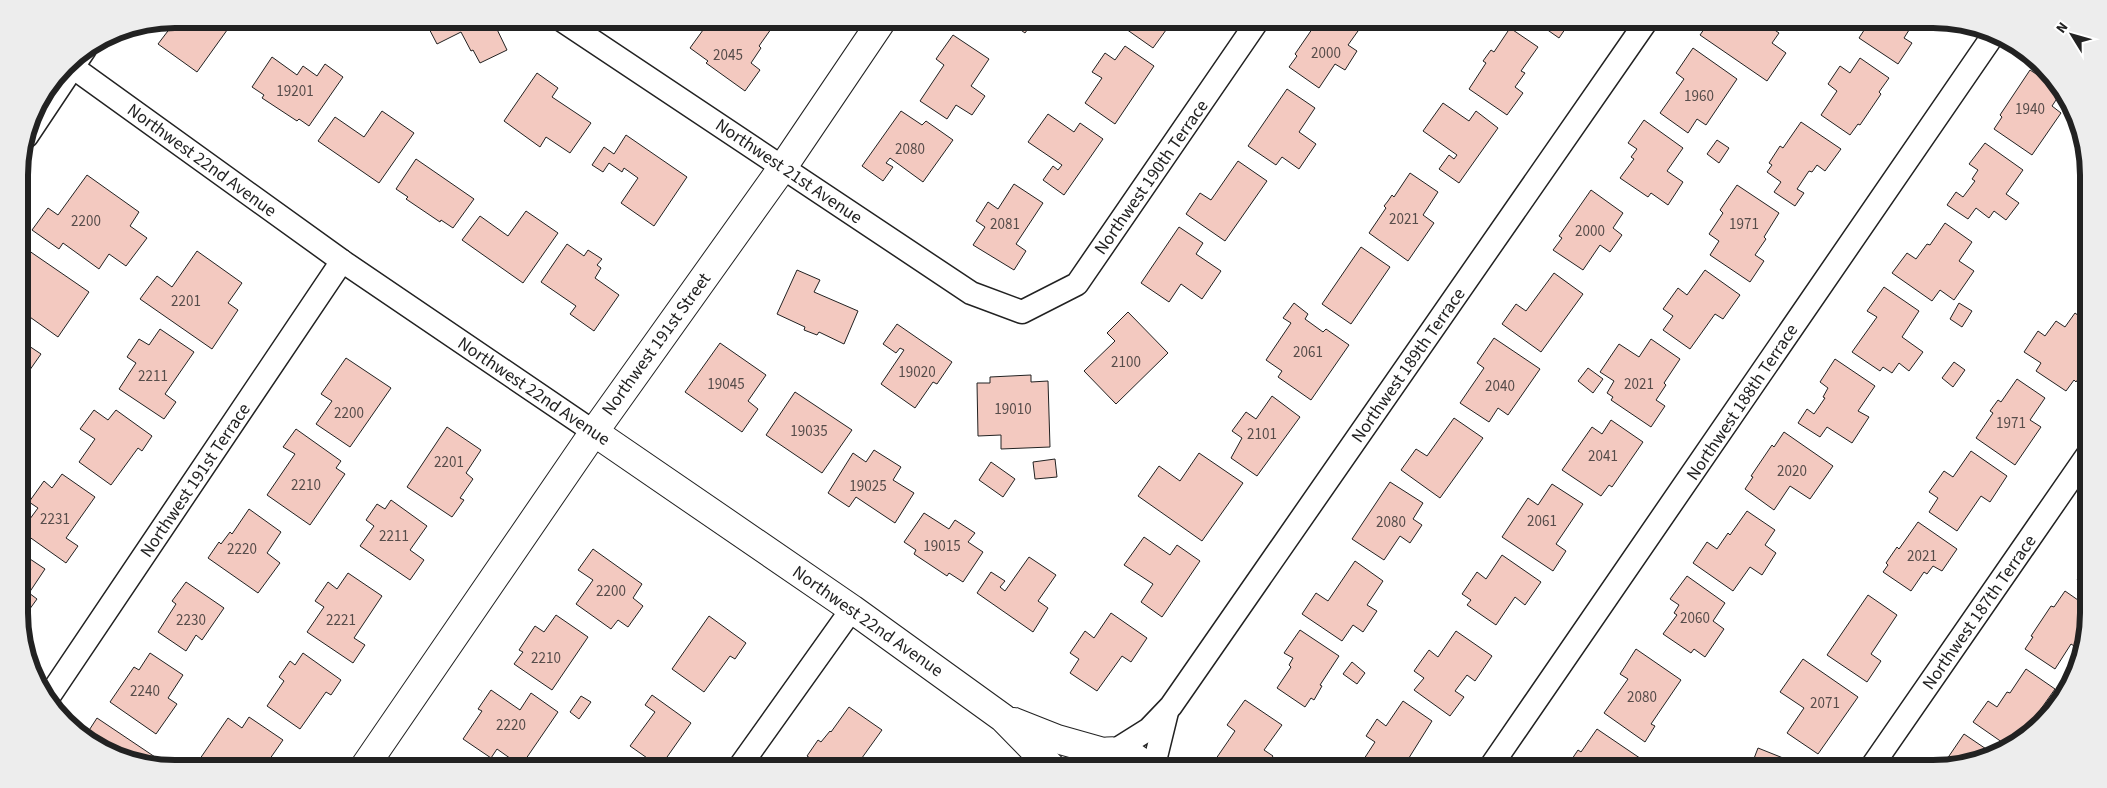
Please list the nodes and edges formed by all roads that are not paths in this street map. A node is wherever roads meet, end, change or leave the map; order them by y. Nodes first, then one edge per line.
1 (574, 28) edge
2 (878, 28) edge
3 (1253, 28) edge
4 (1642, 28) edge
5 (1990, 40) edge
6 (79, 63) edge
7 (65, 76) edge
8 (40, 115) edge
9 (783, 166) junction
10 (342, 261) junction
11 (1022, 312) joint
12 (594, 432) junction
13 (2080, 466) edge
14 (852, 608) junction
15 (51, 693) edge
16 (1167, 711) junction
17 (1003, 718) junction
18 (1109, 752) junction
19 (369, 760) edge
20 (744, 760) edge
21 (1044, 760) edge
22 (1088, 760) edge
23 (1139, 760) edge
24 (1155, 760) edge
25 (1495, 760) edge
26 (1876, 760) edge

1 - 9 street, Northwest 21st Avenue
2 - 9 street, Northwest 191st Street
3 - 11 street, Northwest 190th Terrace
4 - 16 street, Northwest 189th Terrace
5 - 25 street, Northwest 188th Terrace
6 - 10 street, Northwest 22nd Avenue
7 - 8 street
9 - 11 street, Northwest 21st Avenue
9 - 12 street, Northwest 191st Street
10 - 12 street, Northwest 22nd Avenue
10 - 15 street, Northwest 191st Terrace
12 - 14 street, Northwest 22nd Avenue
12 - 19 street, Northwest 191st Street
13 - 26 street, Northwest 187th Terrace
14 - 17 street, Northwest 22nd Avenue
14 - 20 street
16 - 18 street, Northwest 189th Terrace
16 - 24 street, Northwest 189th Terrace
17 - 18 street, Northwest 22nd Avenue
17 - 21 street, Northwest 22nd Avenue
18 - 22 street
18 - 23 street, Northwest 22nd Avenue

